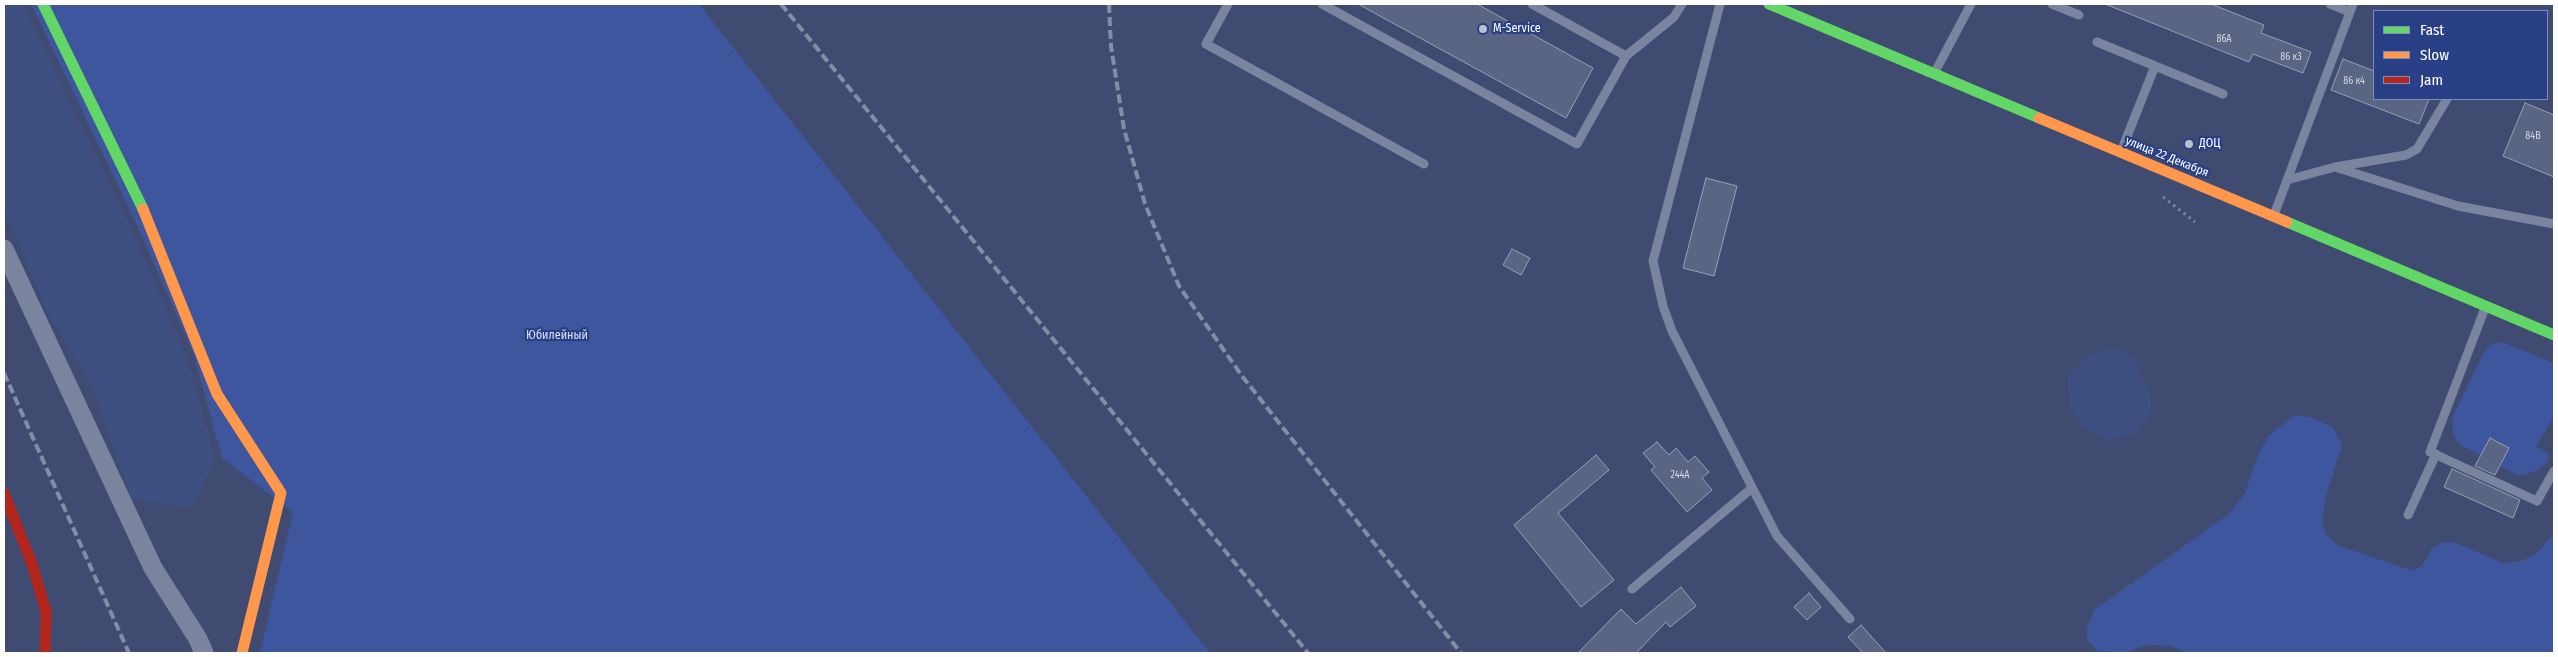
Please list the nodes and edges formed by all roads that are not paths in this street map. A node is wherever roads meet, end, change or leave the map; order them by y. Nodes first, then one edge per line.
1 (43, 4) edge
2 (1228, 4) edge
3 (1322, 4) edge
4 (1532, 4) edge
5 (1682, 4) edge
6 (1720, 4) edge
7 (1769, 4) edge
8 (1971, 4) edge
9 (2052, 4) edge
10 (2330, 4) edge
11 (2352, 8) edge
12 (2079, 15) dead end
13 (2097, 42) dead end
14 (1626, 56) junction
15 (2156, 66) junction
16 (1934, 75) junction
17 (2223, 94) dead end
18 (2446, 100) edge
19 (2120, 153) junction
20 (1424, 164) dead end
21 (2335, 167) junction
22 (2287, 180) junction
23 (2274, 215) junction
24 (2554, 224) edge
25 (4, 249) edge
26 (2486, 306) junction
27 (2554, 335) edge
28 (2436, 454) junction
29 (2554, 471) edge
30 (1752, 488) junction
31 (4, 493) edge
32 (2408, 515) dead end
33 (1632, 589) dead end
34 (1850, 619) dead end
35 (45, 653) edge
36 (204, 653) edge
37 (242, 653) edge

1 - 37 street
2 - 20 lane
3 - 14 lane
4 - 14 lane
5 - 14 lane
6 - 30 lane
7 - 16 street, улица 22 Декабря
8 - 16 lane
9 - 12 lane
10 - 11 lane
11 - 22 lane
13 - 15 lane
15 - 17 lane
15 - 19 lane
16 - 19 street, улица 22 Декабря
18 - 21 lane
19 - 23 street, улица 22 Декабря
21 - 22 lane
21 - 24 lane
22 - 23 lane
23 - 26 street, улица 22 Декабря
25 - 36 street
26 - 27 street, улица 22 Декабря
26 - 28 lane
28 - 29 lane
28 - 32 lane
30 - 33 lane
30 - 34 lane
31 - 35 street

